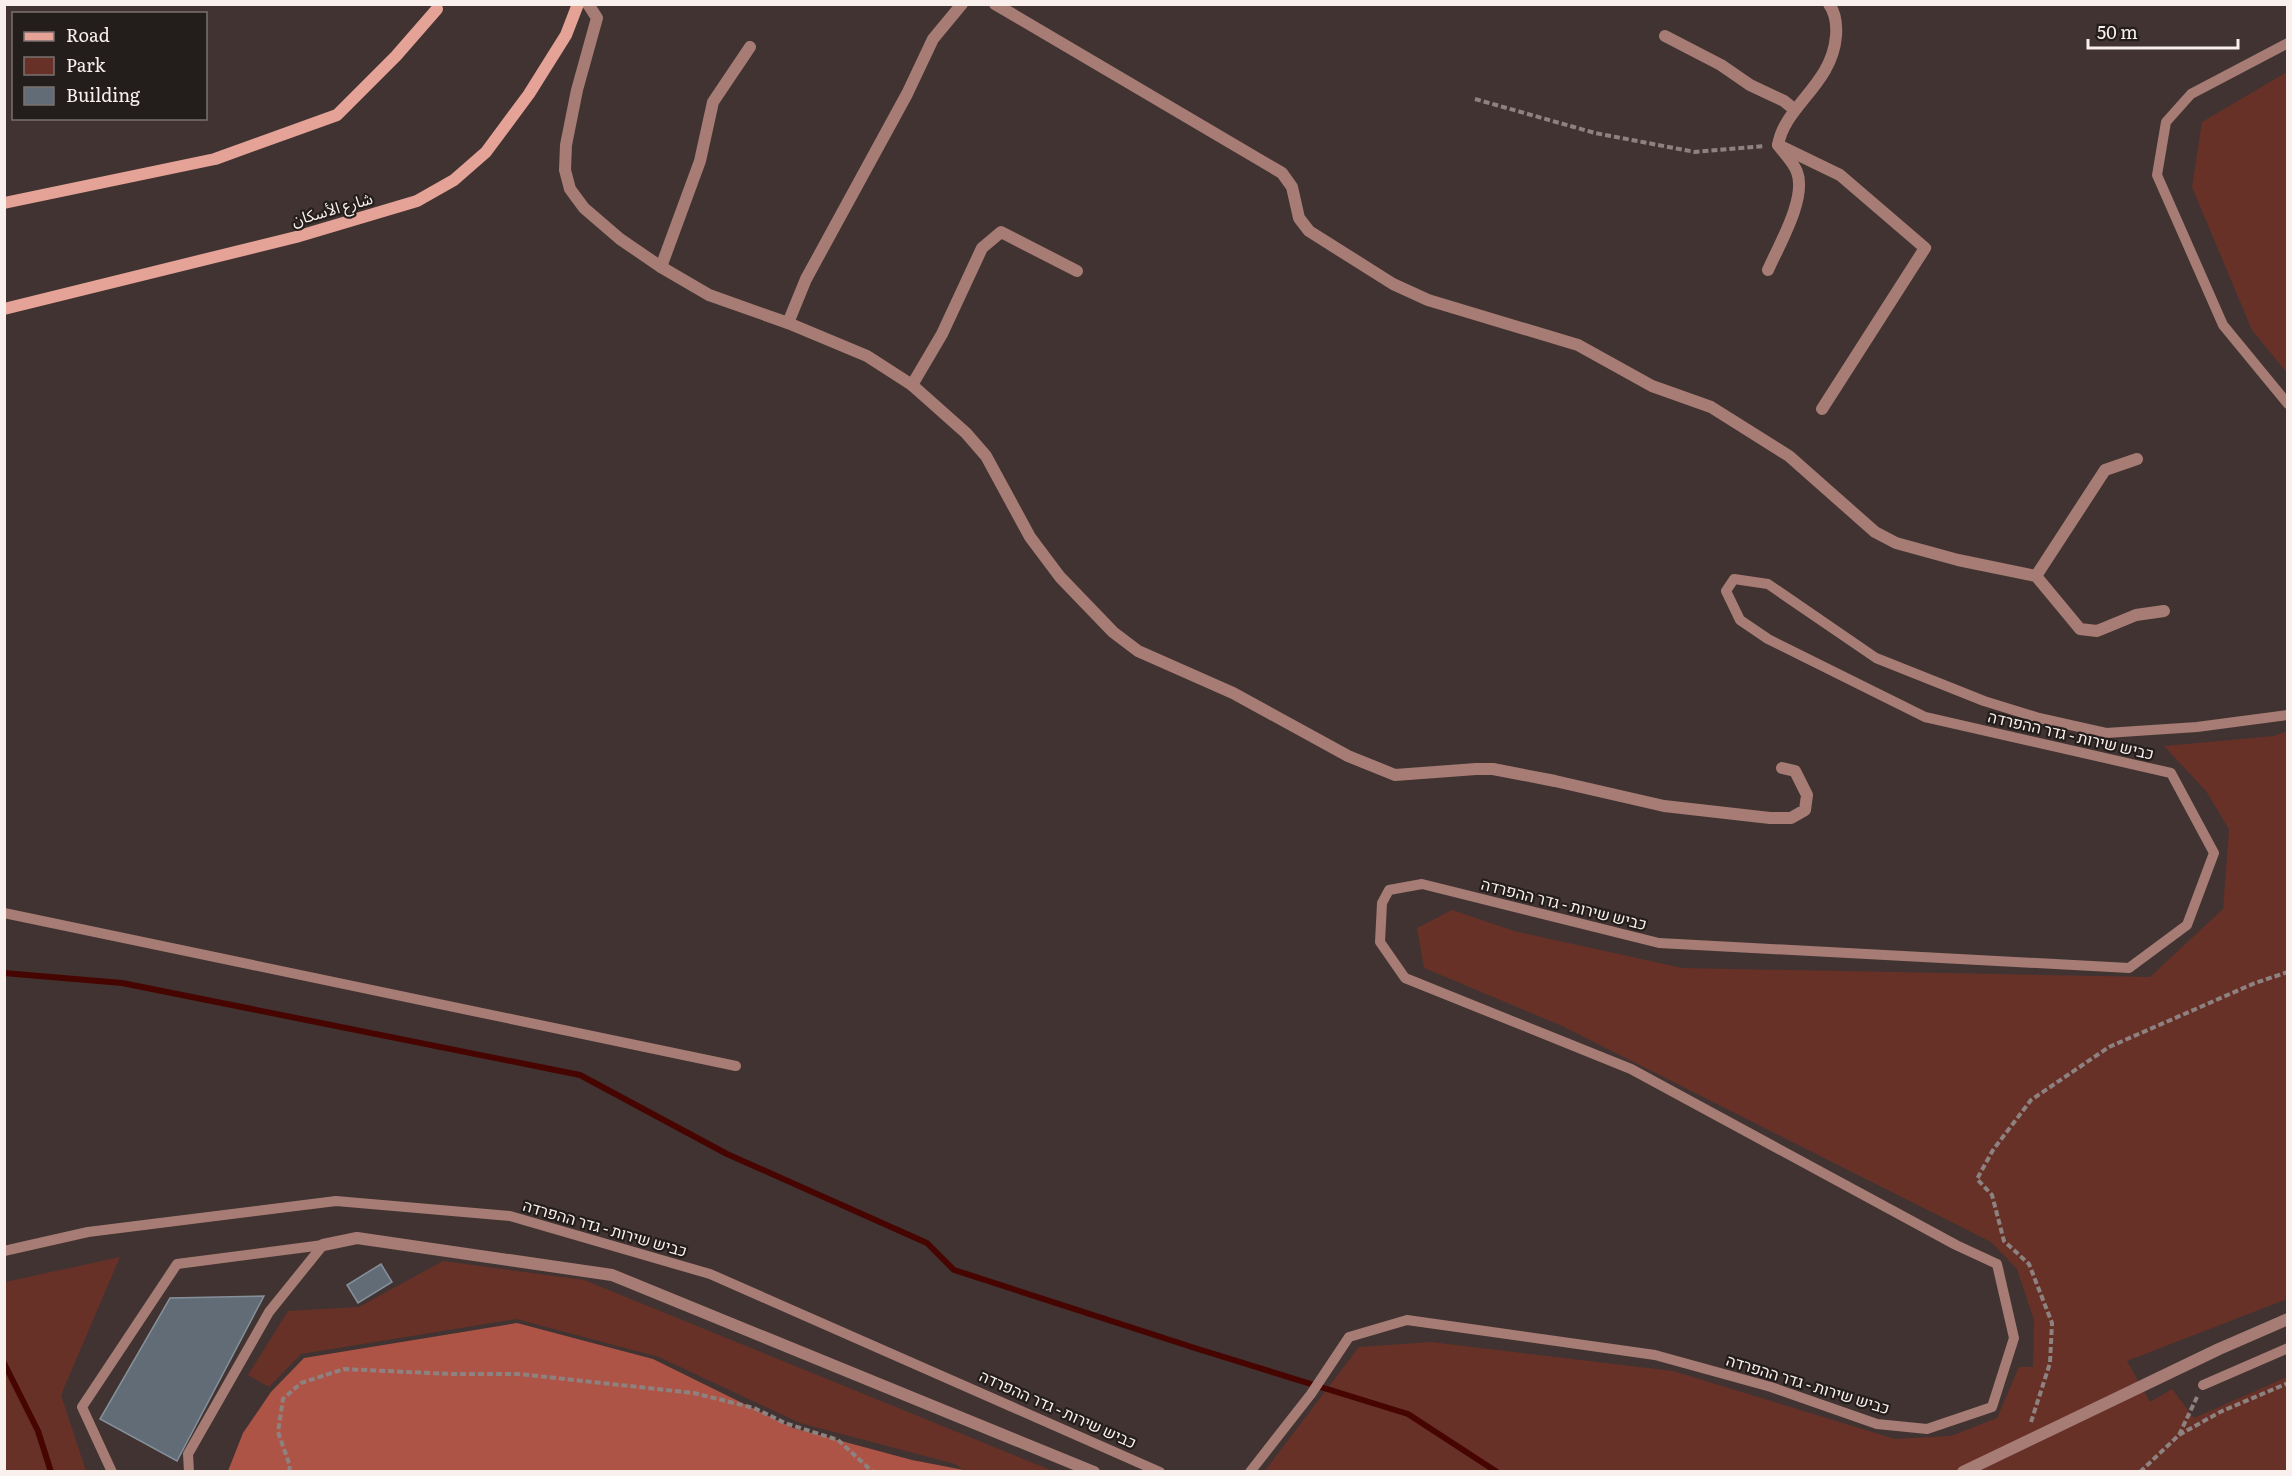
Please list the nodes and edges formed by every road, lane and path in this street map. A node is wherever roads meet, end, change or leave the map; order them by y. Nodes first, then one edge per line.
1 (578, 4) edge
2 (588, 4) edge
3 (962, 4) edge
4 (994, 4) edge
5 (1829, 4) edge
6 (437, 9) dead end
7 (1665, 36) dead end
8 (2288, 43) edge
9 (750, 47) dead end
10 (1475, 99) dead end
11 (1795, 110) junction
12 (1778, 145) junction
13 (4, 203) edge
14 (661, 267) junction
15 (1768, 270) dead end
16 (1077, 271) dead end
17 (4, 309) edge
18 (788, 323) junction
19 (912, 385) junction
20 (2288, 404) edge
21 (1822, 409) dead end
22 (2137, 459) dead end
23 (2036, 576) junction
24 (2164, 611) dead end
25 (2288, 715) edge
26 (1782, 768) dead end
27 (4, 913) edge
28 (2288, 972) edge
29 (736, 1066) dead end
30 (323, 1245) junction
31 (4, 1251) edge
32 (2288, 1320) edge
33 (2288, 1348) edge
34 (2288, 1383) edge
35 (2203, 1385) joint
36 (2179, 1435) junction
37 (2025, 1441) junction
38 (112, 1472) edge
39 (189, 1472) edge
40 (290, 1472) edge
41 (873, 1472) edge
42 (1094, 1472) edge
43 (1160, 1472) edge
44 (1250, 1472) edge
45 (1963, 1472) edge
46 (2140, 1472) edge

1 - 17 street, شارع الأسكان
2 - 14 street
3 - 18 street
4 - 23 street
5 - 11 street
6 - 13 street
7 - 11 street
8 - 20 lane
9 - 14 street
10 - 12 path
11 - 12 street
12 - 15 street
12 - 21 street
14 - 18 street
16 - 19 street
18 - 19 street
19 - 26 street
22 - 23 street
23 - 24 street
25 - 44 lane, כביש שירות - גדר ההפרדה
27 - 29 lane
28 - 37 path
30 - 38 lane
30 - 39 lane
30 - 42 street
31 - 43 lane, כביש שירות - גדר ההפרדה
32 - 37 street
33 - 35 lane
34 - 36 path
35 - 36 path
36 - 46 path
37 - 45 street
40 - 41 path

